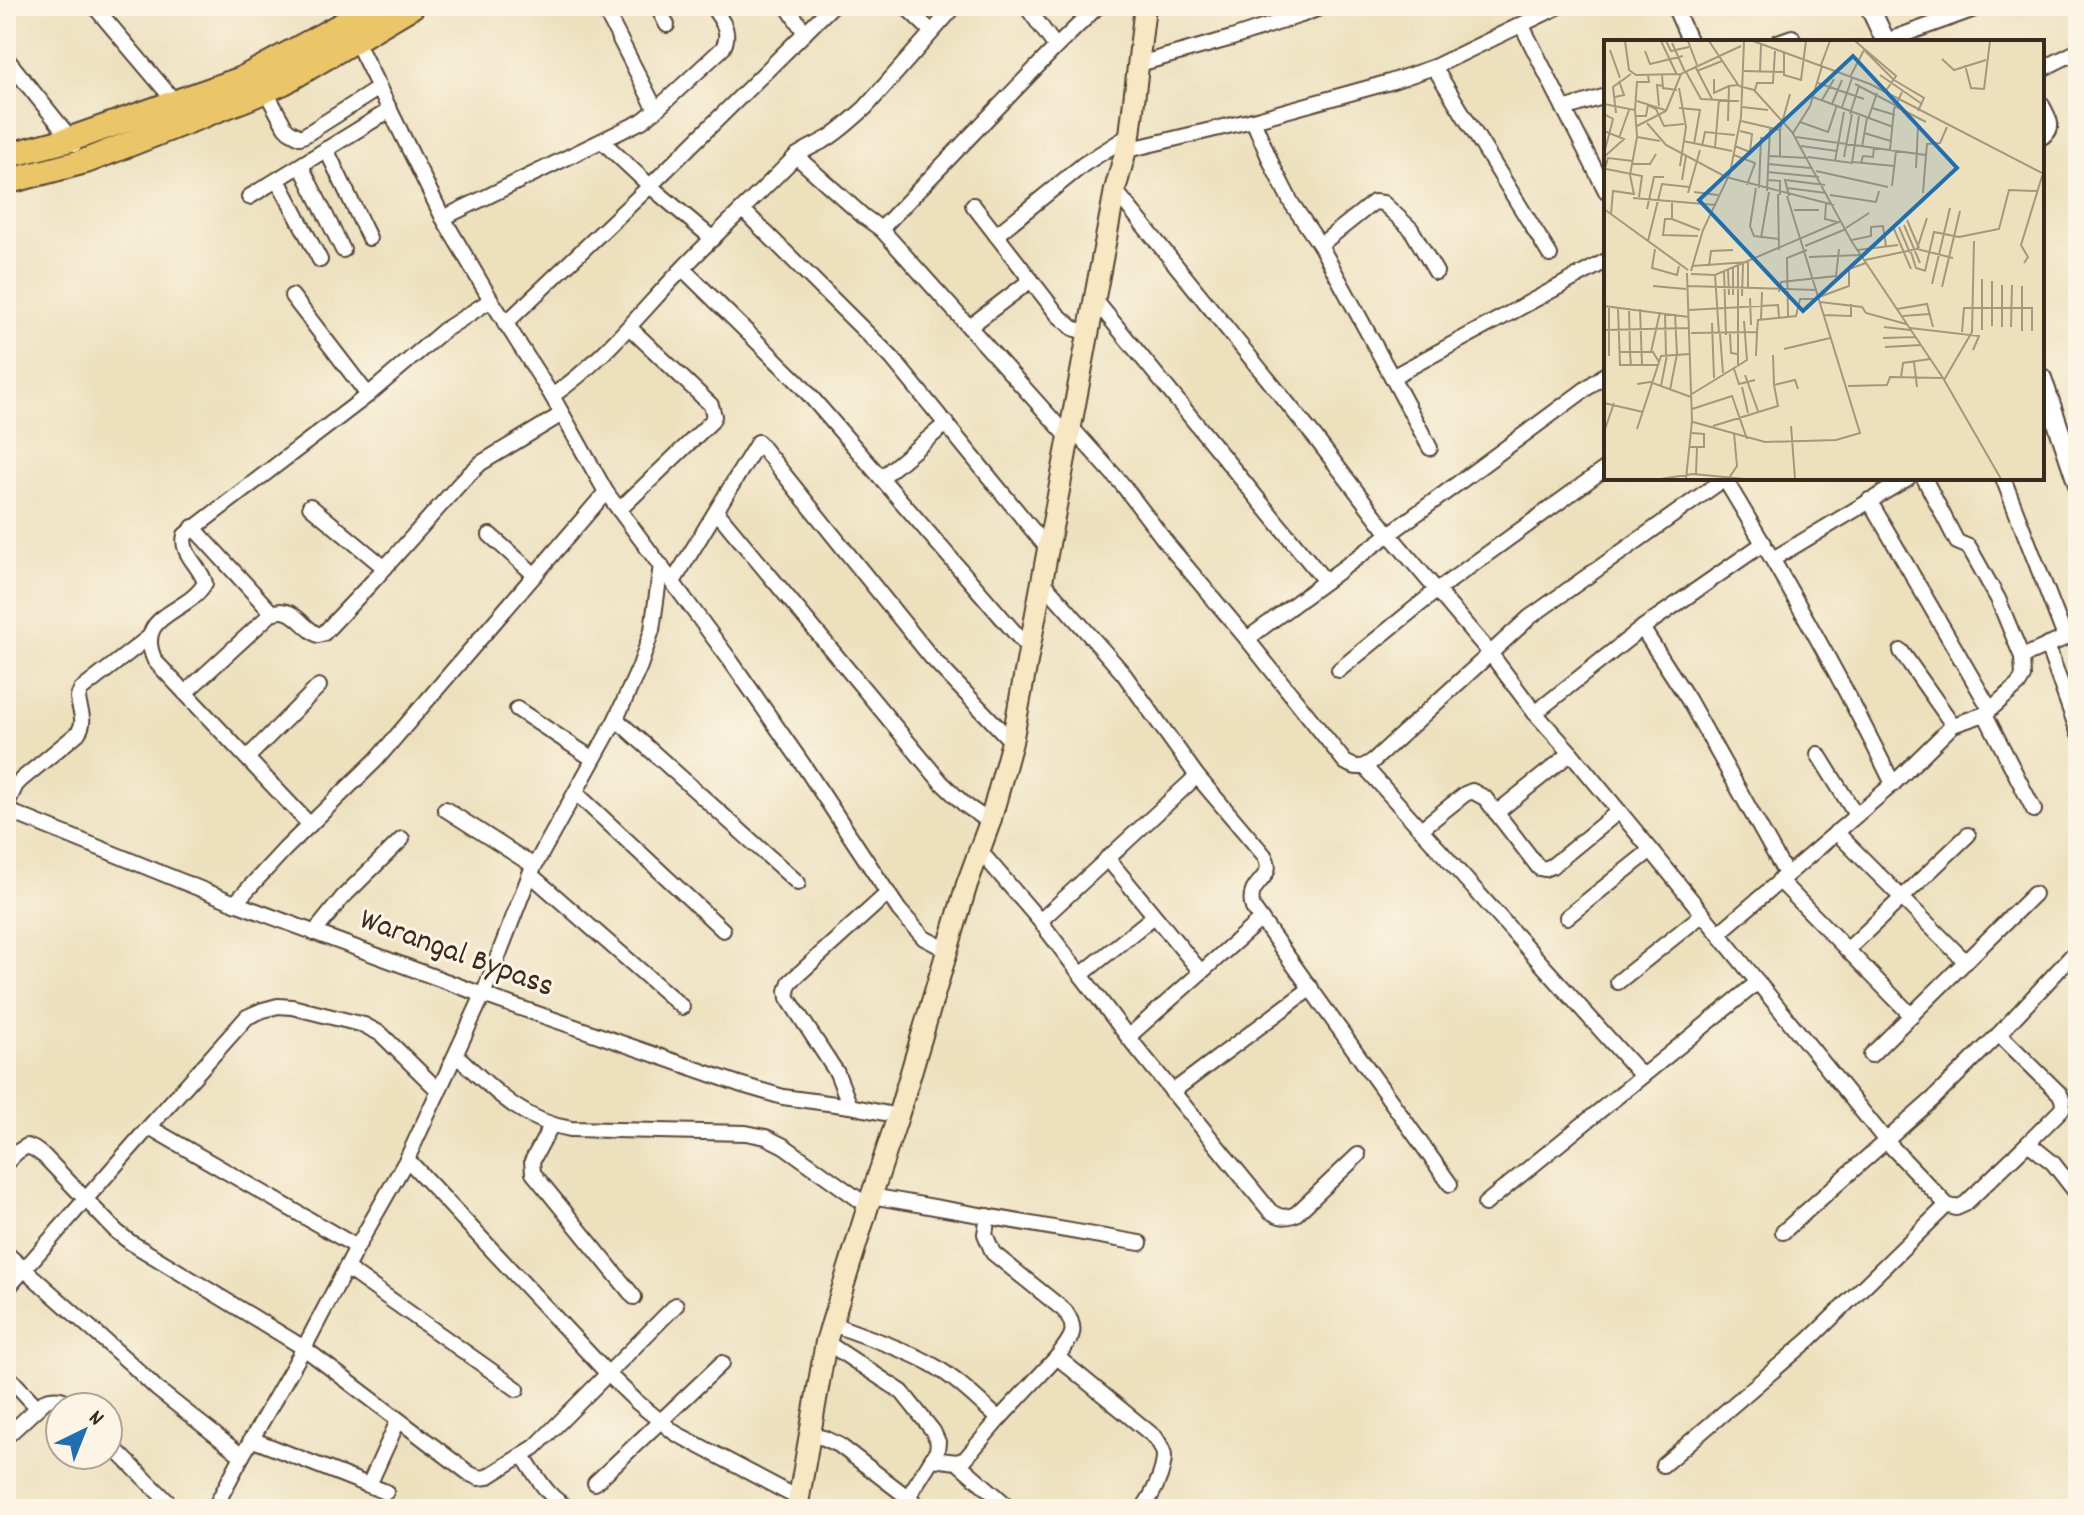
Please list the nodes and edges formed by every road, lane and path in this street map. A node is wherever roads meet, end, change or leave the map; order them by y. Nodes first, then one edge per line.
1 (94, 6) edge
2 (371, 6) edge
3 (412, 6) edge
4 (603, 6) edge
5 (657, 6) edge
6 (712, 6) edge
7 (787, 6) edge
8 (832, 6) edge
9 (905, 6) edge
10 (955, 6) edge
11 (1026, 6) edge
12 (1098, 6) edge
13 (1145, 6) edge
14 (1325, 6) edge
15 (1560, 6) edge
16 (1674, 6) edge
17 (1869, 6) edge
18 (1983, 6) edge
19 (1299, 11) edge
20 (348, 22) edge
21 (667, 25) dead end
22 (1522, 26) junction
23 (931, 31) junction
24 (805, 33) junction
25 (1689, 40) edge
26 (1885, 40) edge
27 (1891, 40) edge
28 (1056, 47) junction
29 (2078, 51) edge
30 (6, 58) edge
31 (1139, 64) junction
32 (1434, 67) junction
33 (2044, 68) edge
34 (379, 88) junction
35 (265, 90) junction
36 (1604, 97) edge
37 (176, 103) junction
38 (1564, 109) junction
39 (2044, 109) edge
40 (390, 110) junction
41 (656, 110) junction
42 (1253, 120) junction
43 (2044, 135) edge
44 (71, 139) junction
45 (602, 141) junction
46 (1128, 143) junction
47 (326, 149) junction
48 (6, 156) edge
49 (796, 156) junction
50 (86, 161) junction
51 (301, 166) junction
52 (278, 180) junction
53 (6, 182) edge
54 (650, 186) junction
55 (1604, 187) edge
56 (1115, 190) junction
57 (249, 197) dead end
58 (973, 205) dead end
59 (743, 210) junction
60 (443, 218) junction
61 (881, 229) junction
62 (996, 235) junction
63 (369, 238) dead end
64 (713, 239) junction
65 (1320, 245) junction
66 (343, 250) dead end
67 (1550, 255) dead end
68 (320, 260) dead end
69 (1604, 262) edge
70 (683, 269) junction
71 (1436, 272) dead end
72 (1031, 280) junction
73 (292, 296) dead end
74 (491, 300) junction
75 (1095, 300) junction
76 (505, 324) junction
77 (629, 327) junction
78 (969, 327) junction
79 (1089, 334) junction
80 (1604, 375) edge
81 (1392, 377) junction
82 (2044, 390) edge
83 (368, 395) junction
84 (552, 396) junction
85 (562, 414) junction
86 (2048, 415) edge
87 (947, 423) junction
88 (1070, 433) junction
89 (1430, 448) dead end
90 (1604, 469) edge
91 (881, 478) junction
92 (1721, 480) edge
93 (1725, 480) edge
94 (1904, 480) edge
95 (1925, 480) edge
96 (2004, 480) edge
97 (2077, 480) edge
98 (606, 492) junction
99 (1869, 500) junction
100 (310, 506) dead end
101 (619, 510) junction
102 (717, 512) junction
103 (193, 527) junction
104 (1389, 534) junction
105 (490, 535) dead end
106 (1764, 543) junction
107 (1048, 549) junction
108 (1773, 559) junction
109 (661, 565) junction
110 (385, 568) junction
111 (535, 575) junction
112 (1042, 581) junction
113 (1325, 581) junction
114 (673, 582) junction
115 (1436, 591) junction
116 (272, 613) junction
117 (1642, 628) junction
118 (2071, 634) edge
119 (149, 637) junction
120 (1247, 639) junction
121 (2047, 645) junction
122 (1029, 649) junction
123 (1901, 651) dead end
124 (1490, 653) junction
125 (2022, 657) junction
126 (1339, 670) dead end
127 (319, 686) dead end
128 (185, 693) junction
129 (517, 709) dead end
130 (1987, 711) junction
131 (1535, 713) junction
132 (616, 719) junction
133 (1953, 725) junction
134 (2078, 732) edge
135 (1012, 742) junction
136 (1571, 753) junction
137 (1818, 754) dead end
138 (247, 758) junction
139 (593, 759) junction
140 (1365, 767) junction
141 (1197, 776) junction
142 (1893, 784) junction
143 (576, 793) junction
144 (6, 808) edge
145 (445, 809) dead end
146 (2034, 810) dead end
147 (1619, 811) junction
148 (1496, 813) junction
149 (1856, 815) junction
150 (990, 822) junction
151 (310, 825) junction
152 (1421, 829) junction
153 (1836, 832) junction
154 (1968, 835) dead end
155 (402, 839) dead end
156 (1651, 850) junction
157 (980, 851) junction
158 (1107, 858) junction
159 (532, 870) junction
160 (1782, 877) junction
161 (798, 883) dead end
162 (888, 893) junction
163 (2034, 894) dead end
164 (1902, 898) junction
165 (235, 903) junction
166 (1703, 914) junction
167 (1154, 916) junction
168 (1567, 917) dead end
169 (1261, 919) junction
170 (1040, 921) junction
171 (723, 930) dead end
172 (314, 933) junction
173 (1719, 933) junction
174 (2078, 949) edge
175 (1847, 950) junction
176 (949, 951) junction
177 (1966, 962) junction
178 (1201, 972) junction
179 (1081, 975) junction
180 (1618, 982) dead end
181 (1758, 982) junction
182 (1311, 988) junction
183 (483, 995) junction
184 (682, 1007) dead end
185 (1912, 1016) junction
186 (1999, 1034) junction
187 (1128, 1037) junction
188 (456, 1055) junction
189 (1871, 1055) dead end
190 (1642, 1076) junction
191 (439, 1091) junction
192 (1172, 1092) junction
193 (850, 1106) junction
194 (898, 1116) junction
195 (551, 1126) junction
196 (149, 1127) junction
197 (1887, 1142) junction
198 (2028, 1143) junction
199 (1358, 1155) dead end
200 (407, 1159) junction
201 (6, 1163) edge
202 (1450, 1184) dead end
203 (2078, 1195) edge
204 (85, 1200) junction
205 (870, 1201) junction
206 (1485, 1204) dead end
207 (1947, 1205) junction
208 (988, 1216) junction
209 (1783, 1232) dead end
210 (1140, 1243) dead end
211 (357, 1247) junction
212 (6, 1253) edge
213 (346, 1268) junction
214 (24, 1269) junction
215 (6, 1290) edge
216 (634, 1297) dead end
217 (676, 1305) dead end
218 (829, 1333) junction
219 (304, 1348) junction
220 (1057, 1357) junction
221 (722, 1363) dead end
222 (6, 1374) edge
223 (608, 1374) junction
224 (517, 1389) dead end
225 (44, 1402) edge
226 (37, 1407) junction
227 (999, 1419) junction
228 (398, 1421) junction
229 (660, 1422) junction
230 (809, 1435) junction
231 (6, 1437) edge
232 (251, 1439) junction
233 (242, 1456) junction
234 (523, 1456) junction
235 (124, 1458) edge
236 (932, 1459) junction
237 (957, 1462) junction
238 (1663, 1465) dead end
239 (595, 1483) dead end
240 (369, 1485) junction
241 (386, 1492) dead end
242 (908, 1497) junction
243 (798, 1503) edge
244 (175, 1509) edge
245 (214, 1509) edge
246 (572, 1509) edge
247 (923, 1509) edge
248 (1011, 1509) edge
249 (1142, 1509) edge

1 - 37 street
2 - 20 highway
3 - 20 highway
4 - 41 street
5 - 21 street
6 - 41 street
7 - 24 street
8 - 24 street
9 - 23 street
10 - 23 street
11 - 28 street
12 - 28 street
13 - 31 main road
14 - 19 street
15 - 22 street
16 - 25 street
17 - 26 street
18 - 27 street
19 - 31 street
20 - 34 street
20 - 35 highway
20 - 37 highway
22 - 32 street
22 - 38 street
23 - 49 street
24 - 54 street
28 - 61 street
29 - 33 street
30 - 44 street
31 - 46 main road
32 - 42 street
32 - 67 street
34 - 35 street
34 - 40 street
35 - 50 highway
36 - 38 street
37 - 44 highway
38 - 55 street
39 - 43 street
40 - 47 street
40 - 60 street
41 - 45 street
42 - 46 street
42 - 65 street
44 - 48 highway
44 - 50 street
45 - 54 street
45 - 60 street
46 - 56 main road
46 - 62 street
47 - 51 street
47 - 63 street
49 - 59 street
49 - 61 street
50 - 53 highway
51 - 52 street
51 - 66 street
52 - 57 street
52 - 68 street
54 - 64 street
54 - 76 street
56 - 75 main road
56 - 104 street
58 - 62 street
59 - 64 street
59 - 87 street
60 - 74 street
61 - 78 street
62 - 72 street
64 - 70 street
65 - 71 street
65 - 81 street
69 - 81 street
70 - 77 street
70 - 91 street
72 - 78 street
72 - 79 street
73 - 83 street
74 - 76 street
74 - 83 street
75 - 79 main road
75 - 113 street
76 - 84 street
77 - 84 street
77 - 101 street
78 - 88 street
79 - 88 main road
80 - 104 street
81 - 89 street
82 - 86 street
83 - 103 street
84 - 85 street
85 - 98 street
85 - 110 street
86 - 97 street
87 - 91 street
87 - 107 street
88 - 107 main road
88 - 120 street
90 - 115 street
91 - 122 street
92 - 124 street
93 - 106 street
94 - 99 street
95 - 125 street
96 - 118 street
98 - 101 street
98 - 111 street
99 - 108 street
99 - 130 street
100 - 110 street
101 - 109 street
102 - 114 street
102 - 135 street
102 - 150 street
103 - 116 street
103 - 119 street
104 - 113 street
104 - 115 street
105 - 111 street
106 - 108 street
106 - 117 street
107 - 112 main road
108 - 142 street
109 - 114 street
109 - 132 street
110 - 116 street
111 - 151 street
112 - 122 main road
112 - 141 street
113 - 120 street
114 - 162 street
115 - 124 street
115 - 126 street
116 - 128 street
117 - 131 street
117 - 160 street
118 - 121 street
119 - 128 street
119 - 144 street
120 - 140 street
121 - 125 street
121 - 134 street
122 - 135 main road
123 - 133 street
124 - 131 street
124 - 140 street
125 - 130 street
127 - 138 street
128 - 138 street
129 - 139 street
130 - 133 street
130 - 146 street
131 - 136 street
132 - 139 street
132 - 161 street
133 - 142 street
135 - 150 main road
136 - 147 street
136 - 148 street
137 - 149 street
138 - 151 street
139 - 143 street
140 - 152 street
141 - 158 street
141 - 169 street
142 - 149 street
143 - 159 street
143 - 171 street
144 - 165 street, Warangal Bypass
145 - 159 street
147 - 148 street
147 - 156 street
148 - 152 street
149 - 153 street
150 - 157 main road
151 - 165 street
152 - 190 street
153 - 160 street
153 - 164 street
154 - 164 street
155 - 172 street
156 - 166 street
156 - 168 street
157 - 170 street
157 - 176 main road
158 - 167 street
158 - 170 street
159 - 183 street
159 - 184 street
160 - 173 street
160 - 175 street
162 - 176 street
162 - 193 street
163 - 177 street
164 - 175 street
164 - 177 street
165 - 172 street, Warangal Bypass
166 - 173 street
166 - 180 street
167 - 178 street
167 - 179 street
169 - 178 street
169 - 182 street
170 - 179 street
172 - 183 street, Warangal Bypass
173 - 181 street
174 - 186 street
175 - 185 street
176 - 194 main road
177 - 185 street
178 - 187 street
179 - 187 street
181 - 190 street
181 - 197 street
182 - 192 street
182 - 202 street
183 - 188 street
183 - 193 street, Warangal Bypass
185 - 189 street
186 - 197 street
186 - 198 street
187 - 192 street
188 - 191 street
188 - 195 street
190 - 206 street
191 - 196 street
191 - 200 street
192 - 199 street
193 - 194 street, Warangal Bypass
194 - 205 main road
195 - 205 street
195 - 216 street
196 - 204 street
196 - 211 street
197 - 207 street
197 - 209 street
198 - 203 street
198 - 207 street
200 - 211 street
200 - 223 street
201 - 204 street
204 - 214 street
204 - 219 street
205 - 208 street
205 - 218 main road
207 - 238 street
208 - 210 street
208 - 220 street
211 - 213 street
212 - 214 street
213 - 219 street
213 - 224 street
214 - 215 street
214 - 233 street
217 - 223 street
218 - 227 street
218 - 230 main road
218 - 236 street
219 - 228 street
219 - 232 street
220 - 227 street
220 - 249 street
221 - 229 street
222 - 226 street
223 - 229 street
223 - 234 street
225 - 226 street
226 - 231 street
227 - 237 street
228 - 234 street
228 - 240 street
229 - 239 street
229 - 243 street
230 - 242 street
230 - 243 main road
232 - 233 street
232 - 240 street
233 - 245 street
234 - 246 street
235 - 244 street
236 - 237 street
236 - 242 street
237 - 248 street
240 - 241 street
242 - 247 street

